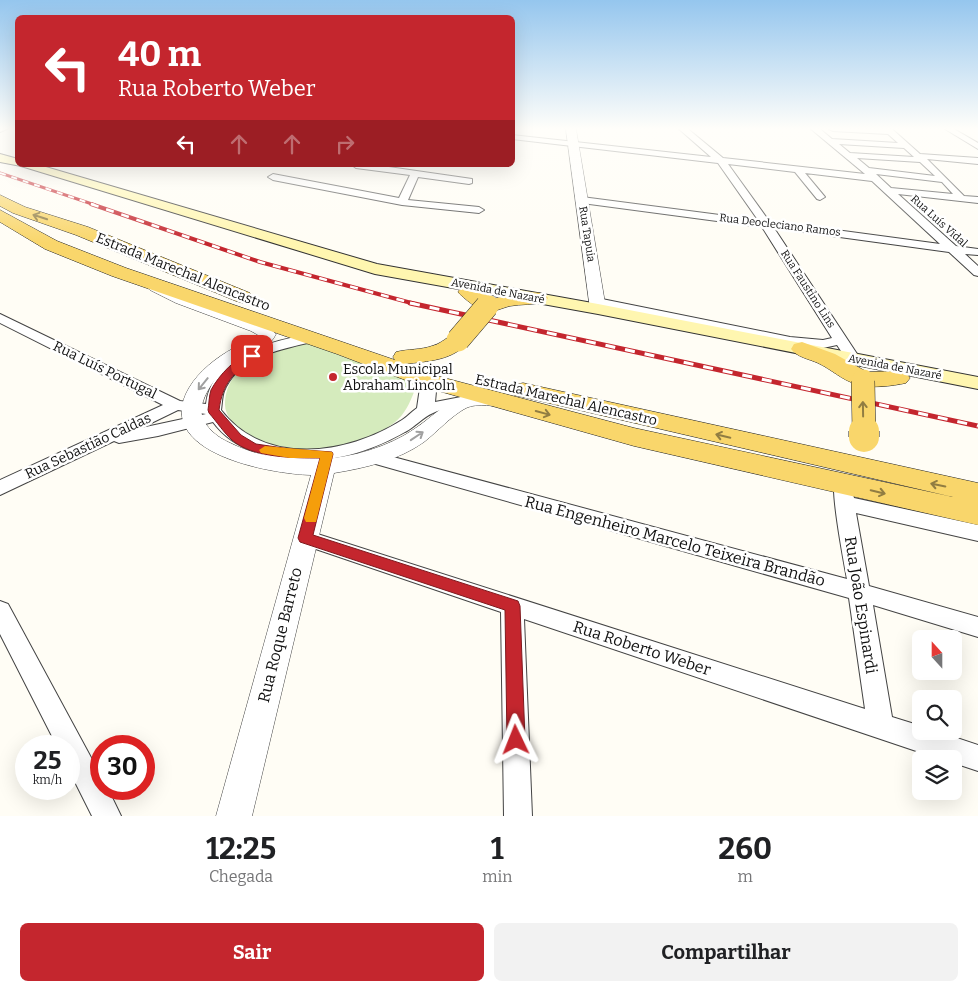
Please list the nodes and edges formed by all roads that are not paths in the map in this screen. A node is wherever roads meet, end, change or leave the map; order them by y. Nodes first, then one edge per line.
1 (33, 167) edge
2 (370, 167) edge
3 (577, 167) edge
4 (725, 167) edge
5 (773, 167) edge
6 (862, 167) edge
7 (931, 167) edge
8 (798, 170) junction
9 (415, 174) junction
10 (870, 174) junction
11 (273, 177) dead end
12 (945, 180) junction
13 (469, 181) dead end
14 (886, 190) junction
15 (820, 197) dead end
16 (962, 199) junction
17 (0, 200) edge
18 (582, 200) junction
19 (978, 200) edge
20 (402, 202) junction
21 (480, 210) dead end
22 (0, 216) edge
23 (765, 223) junction
24 (0, 228) edge
25 (82, 231) junction
26 (43, 241) junction
27 (120, 247) junction
28 (950, 248) junction
29 (978, 252) edge
30 (90, 260) junction
31 (375, 269) junction
32 (978, 272) edge
33 (147, 282) junction
34 (468, 292) junction
35 (538, 298) junction
36 (511, 300) junction
37 (487, 306) junction
38 (598, 306) junction
39 (0, 318) edge
40 (311, 338) junction
41 (842, 340) junction
42 (802, 349) joint
43 (404, 358) junction
44 (856, 372) junction
45 (898, 378) joint
46 (429, 381) junction
47 (978, 383) edge
48 (978, 396) edge
49 (502, 401) junction
50 (461, 402) junction
51 (424, 410) junction
52 (187, 412) junction
53 (215, 414) junction
54 (102, 440) junction
55 (864, 441) junction
56 (371, 457) junction
57 (326, 460) junction
58 (899, 476) junction
59 (840, 482) junction
60 (0, 488) edge
61 (978, 493) edge
62 (978, 514) edge
63 (978, 534) edge
64 (305, 538) junction
65 (860, 592) junction
66 (512, 606) junction
67 (0, 611) edge
68 (978, 627) edge
69 (880, 726) junction
70 (978, 758) edge
71 (107, 816) edge
72 (234, 816) edge
73 (518, 816) edge

1 - 31 main road, Avenida de Nazaré
2 - 9 street
3 - 18 street, Rua Tapuia
4 - 23 street, Rua Faustino Lins
5 - 8 street
6 - 10 street, Rua Luís Vidal
7 - 12 street
8 - 10 street
8 - 15 street
9 - 13 street
9 - 20 street
10 - 12 street
10 - 14 street, Rua Luís Vidal
11 - 20 street
12 - 16 street
14 - 16 street
14 - 28 street, Rua Luís Vidal
16 - 19 street
25 -> 17 main road, Estrada Marechal Alencastro
18 - 23 street, Rua Deocleciano Ramos
18 - 38 street, Rua Tapuia
20 - 21 street
22 - 26 main road, Estrada Marechal Alencastro
23 - 28 street, Rua Deocleciano Ramos
23 - 41 street, Rua Faustino Lins
24 - 26 main road
25 - 26 main road
25 - 27 main road, Estrada Marechal Alencastro
26 - 30 main road, Estrada Marechal Alencastro
27 - 30 main road
27 - 43 main road, Estrada Marechal Alencastro
28 - 29 street, Rua Deocleciano Ramos
28 - 32 street, Rua Luís Vidal
30 - 33 main road, Estrada Marechal Alencastro
31 - 34 main road, Avenida de Nazaré
31 - 35 main road, Avenida de Nazaré
33 - 40 main road, Estrada Marechal Alencastro
33 -> 52 street, Estrada Marechal Alencastro
34 - 36 main road, Avenida de Nazaré
34 - 37 main road
35 - 36 main road
35 - 38 main road, Avenida de Nazaré
36 - 37 main road
36 - 44 main road, Avenida de Nazaré
37 - 43 main road, bridge
38 - 41 street, Avenida de Nazaré
38 - 42 main road, Avenida de Nazaré
39 - 52 street, Rua Luís Portugal
40 - 46 main road, Estrada Marechal Alencastro
40 - 53 street
41 - 44 street, Rua Faustino Lins
42 - 44 main road
59 -> 43 main road, Estrada Marechal Alencastro
44 - 45 main road
44 - 47 main road, Avenida de Nazaré
55 -> 44 main road, bridge
45 - 48 main road, Avenida de Nazaré
46 - 49 main road, Estrada Marechal Alencastro
46 - 51 street
49 - 50 street
49 -> 59 main road, Estrada Marechal Alencastro
50 - 51 street
56 -> 50 street
51 - 57 street
52 - 53 street
52 - 54 street, Rua Sebastião Caldas
52 - 54 street
52 - 57 street
53 - 57 street
54 - 60 street, Rua Sebastião Caldas
55 - 58 main road
55 - 59 main road
56 - 57 street
56 - 65 street, Rua Engenheiro Marcelo Teixeira Brandão
57 - 64 street, Rua Roque Barreto
58 - 59 main road, Estrada Marechal Alencastro
61 -> 58 main road, Estrada Marechal Alencastro
59 -> 62 main road, Estrada Marechal Alencastro
59 - 63 street
59 - 65 street, Rua João Espinardi
64 - 66 street, Rua Roberto Weber
64 - 72 street, Rua Roque Barreto
65 - 68 street, Rua Engenheiro Marcelo Teixeira Brandão
65 - 69 street, Rua João Espinardi
66 - 69 street, Rua Roberto Weber
66 - 73 street
67 - 71 street
69 - 70 street, Rua Roberto Weber

